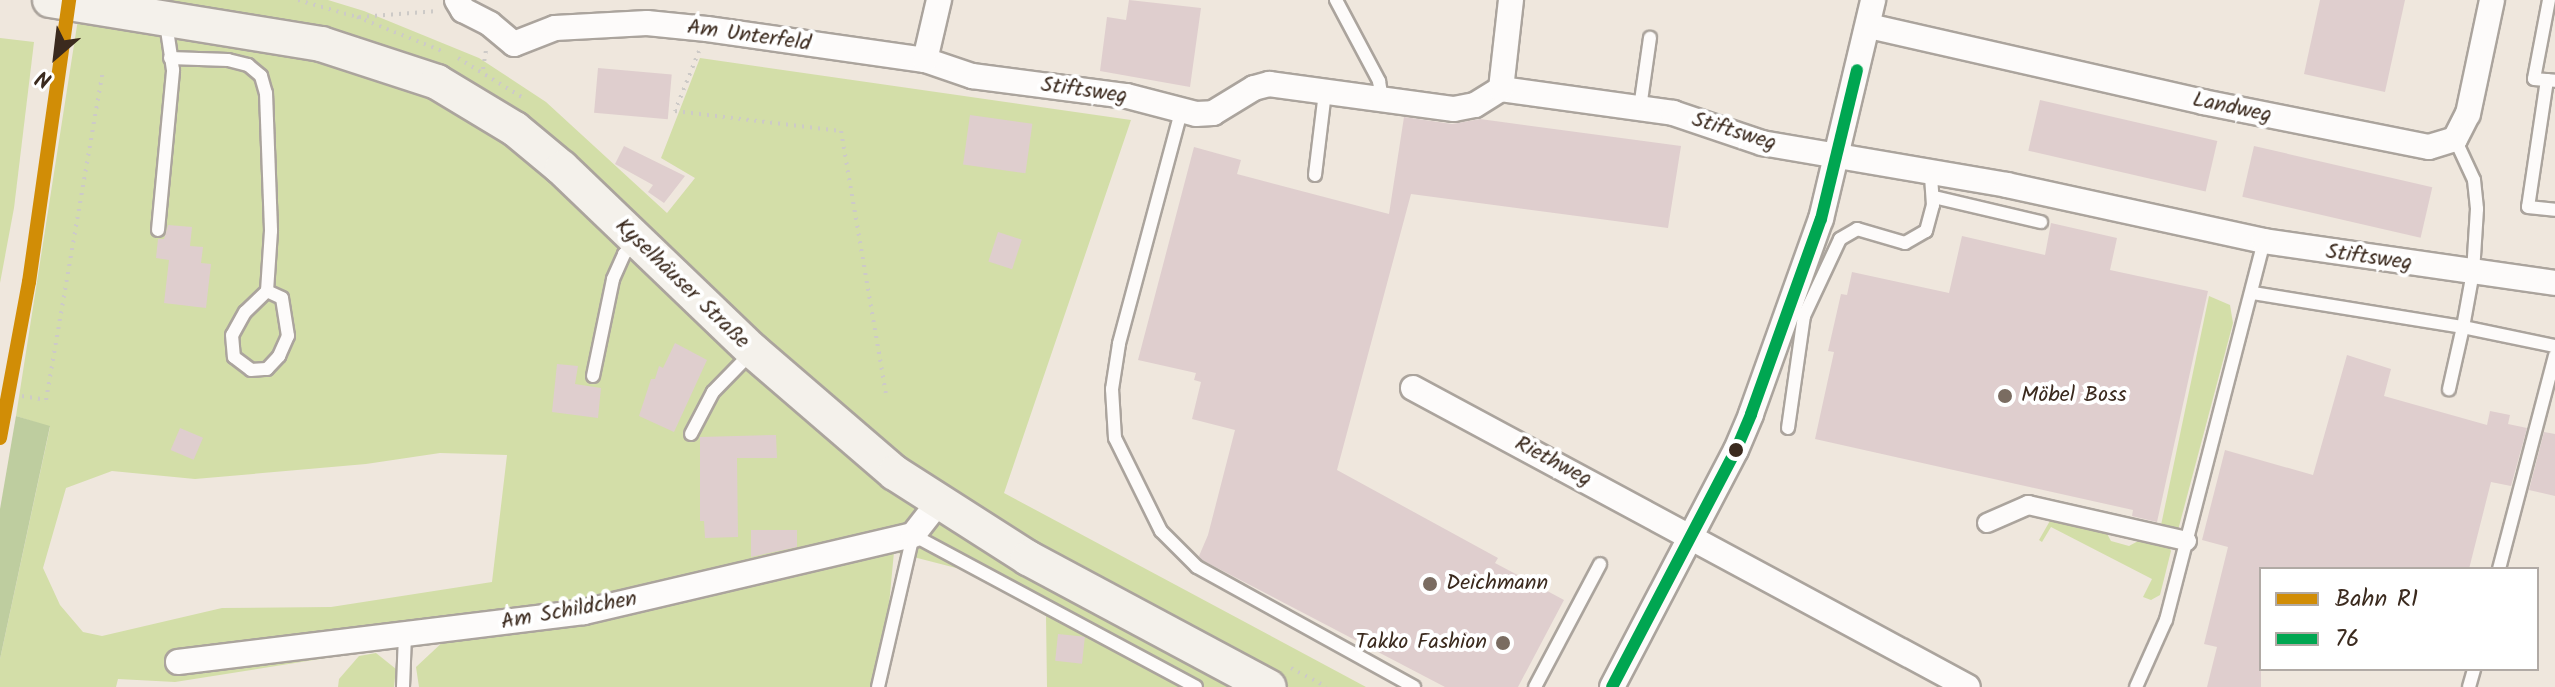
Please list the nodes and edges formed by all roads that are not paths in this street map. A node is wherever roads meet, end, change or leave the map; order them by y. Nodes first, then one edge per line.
1 (50, 0) edge
2 (939, 0) edge
3 (1336, 0) edge
4 (1511, 0) edge
5 (1873, 0) edge
6 (2492, 0) edge
7 (2549, 0) edge
8 (460, 5) edge
9 (167, 9) edge
10 (1869, 26) junction
11 (1650, 38) dead end
12 (170, 58) junction
13 (925, 60) junction
14 (2551, 81) edge
15 (1501, 89) junction
16 (1325, 92) junction
17 (1382, 99) junction
18 (1640, 108) junction
19 (1181, 112) junction
20 (2540, 137) junction
21 (2455, 139) junction
22 (2555, 140) edge
23 (1837, 156) junction
24 (1931, 173) junction
25 (1315, 175) dead end
26 (1934, 197) junction
27 (2555, 210) edge
28 (2041, 222) dead end
29 (158, 230) dead end
30 (637, 241) junction
31 (2264, 241) junction
32 (2473, 272) junction
33 (2555, 283) edge
34 (267, 291) junction
35 (2253, 293) junction
36 (1796, 313) junction
37 (2463, 327) junction
38 (2555, 346) edge
39 (753, 351) junction
40 (2555, 355) edge
41 (593, 376) dead end
42 (1413, 388) dead end
43 (2449, 389) dead end
44 (1788, 428) dead end
45 (691, 434) dead end
46 (938, 503) junction
47 (1987, 523) dead end
48 (913, 535) junction
49 (1691, 540) junction
50 (2187, 541) junction
51 (1600, 564) dead end
52 (2500, 567) edge
53 (405, 636) junction
54 (178, 662) dead end
55 (1272, 681) edge
56 (403, 687) edge
57 (878, 687) edge
58 (1196, 687) edge
59 (1414, 687) edge
60 (1535, 687) edge
61 (1612, 687) edge
62 (1968, 687) edge
63 (2136, 687) edge

1 - 9 main road, Kyselhäuser Straße
2 - 13 street
3 - 17 lane
4 - 15 street
5 - 10 street
6 - 21 street
7 - 14 lane
8 - 13 street, Am Unterfeld
9 - 12 lane
9 - 30 main road, Kyselhäuser Straße
10 - 21 street, Landweg
10 - 23 street
11 - 18 lane
12 - 29 lane
12 - 34 lane
13 - 19 street, Stiftsweg
14 - 20 lane
15 - 17 street, Stiftsweg
15 - 18 street, Stiftsweg
16 - 17 street, Stiftsweg
16 - 19 street, Stiftsweg
16 - 25 lane
18 - 23 street, Stiftsweg
19 - 59 lane
20 - 22 lane
20 - 27 lane
21 - 32 lane
23 - 24 street, Stiftsweg
23 - 36 street
24 - 26 lane
24 - 31 street, Stiftsweg
26 - 28 lane
26 - 36 lane
30 - 39 main road, Kyselhäuser Straße
30 - 41 lane
31 - 32 street, Stiftsweg
31 - 35 lane
32 - 33 street, Stiftsweg
32 - 37 lane
34 - 34 lane
35 - 37 lane
35 - 50 lane
36 - 44 lane
36 - 49 street
37 - 38 lane
37 - 43 lane
39 - 45 lane
39 - 46 main road, Kyselhäuser Straße
40 - 52 lane
42 - 49 street, Riethweg
46 - 48 street
46 - 55 main road, Kyselhäuser Straße
47 - 50 street
48 - 53 street, Am Schildchen
48 - 57 lane
48 - 58 lane
49 - 61 street
49 - 62 street, Riethweg
50 - 63 lane
51 - 60 lane
53 - 54 street, Am Schildchen
53 - 56 lane

